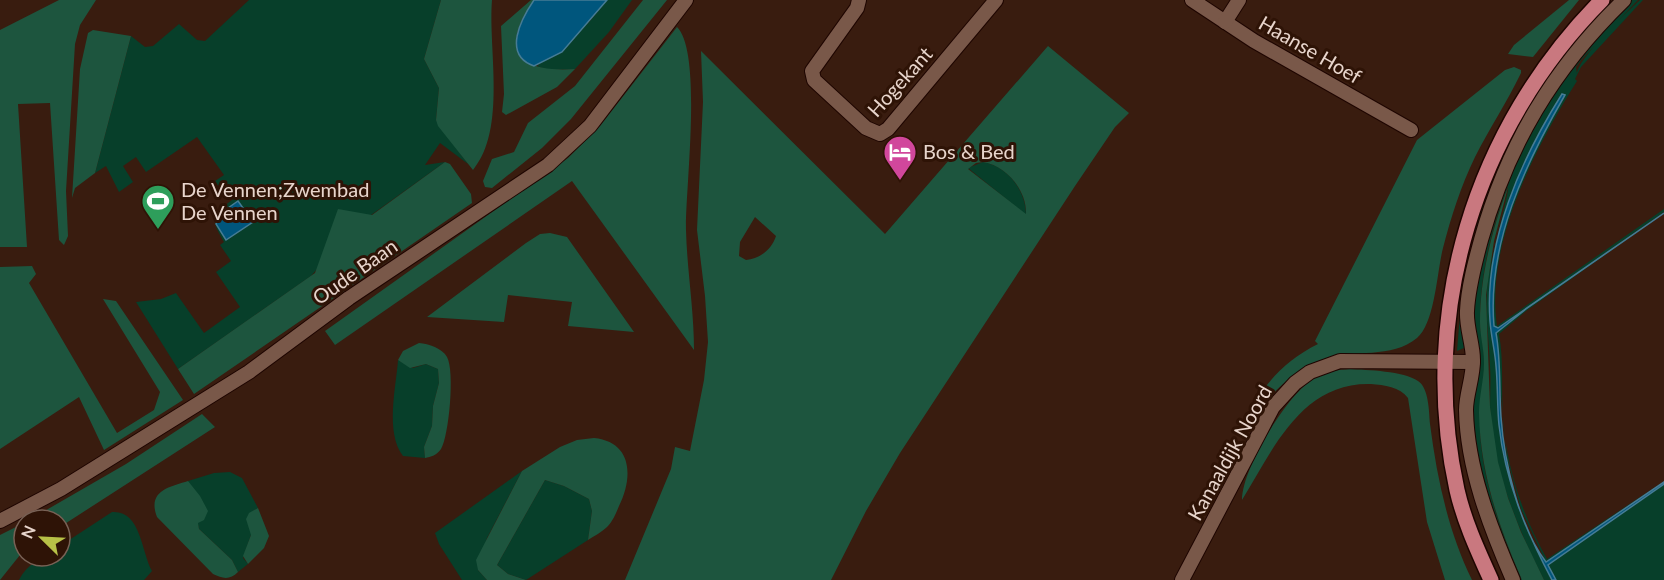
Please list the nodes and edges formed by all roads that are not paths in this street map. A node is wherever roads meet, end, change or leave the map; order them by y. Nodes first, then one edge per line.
1 (686, 0) edge
2 (859, 0) edge
3 (996, 0) edge
4 (1192, 0) edge
5 (1239, 0) edge
6 (1602, 0) edge
7 (1624, 0) edge
8 (1225, 22) junction
9 (1411, 130) dead end
10 (1446, 360) junction
11 (1473, 362) junction
12 (0, 521) edge
13 (1182, 580) edge
14 (1491, 580) edge
15 (1513, 580) edge

1 - 12 street, Oude Baan
2 - 3 street, Hogekant
4 - 8 street, Haanse Hoef
5 - 8 street
6 - 10 main road
7 - 11 street
8 - 9 street, Haanse Hoef
10 - 11 street, Kanaaldijk Noord
10 - 13 street, Kanaaldijk Noord
10 - 14 main road
11 - 15 street

